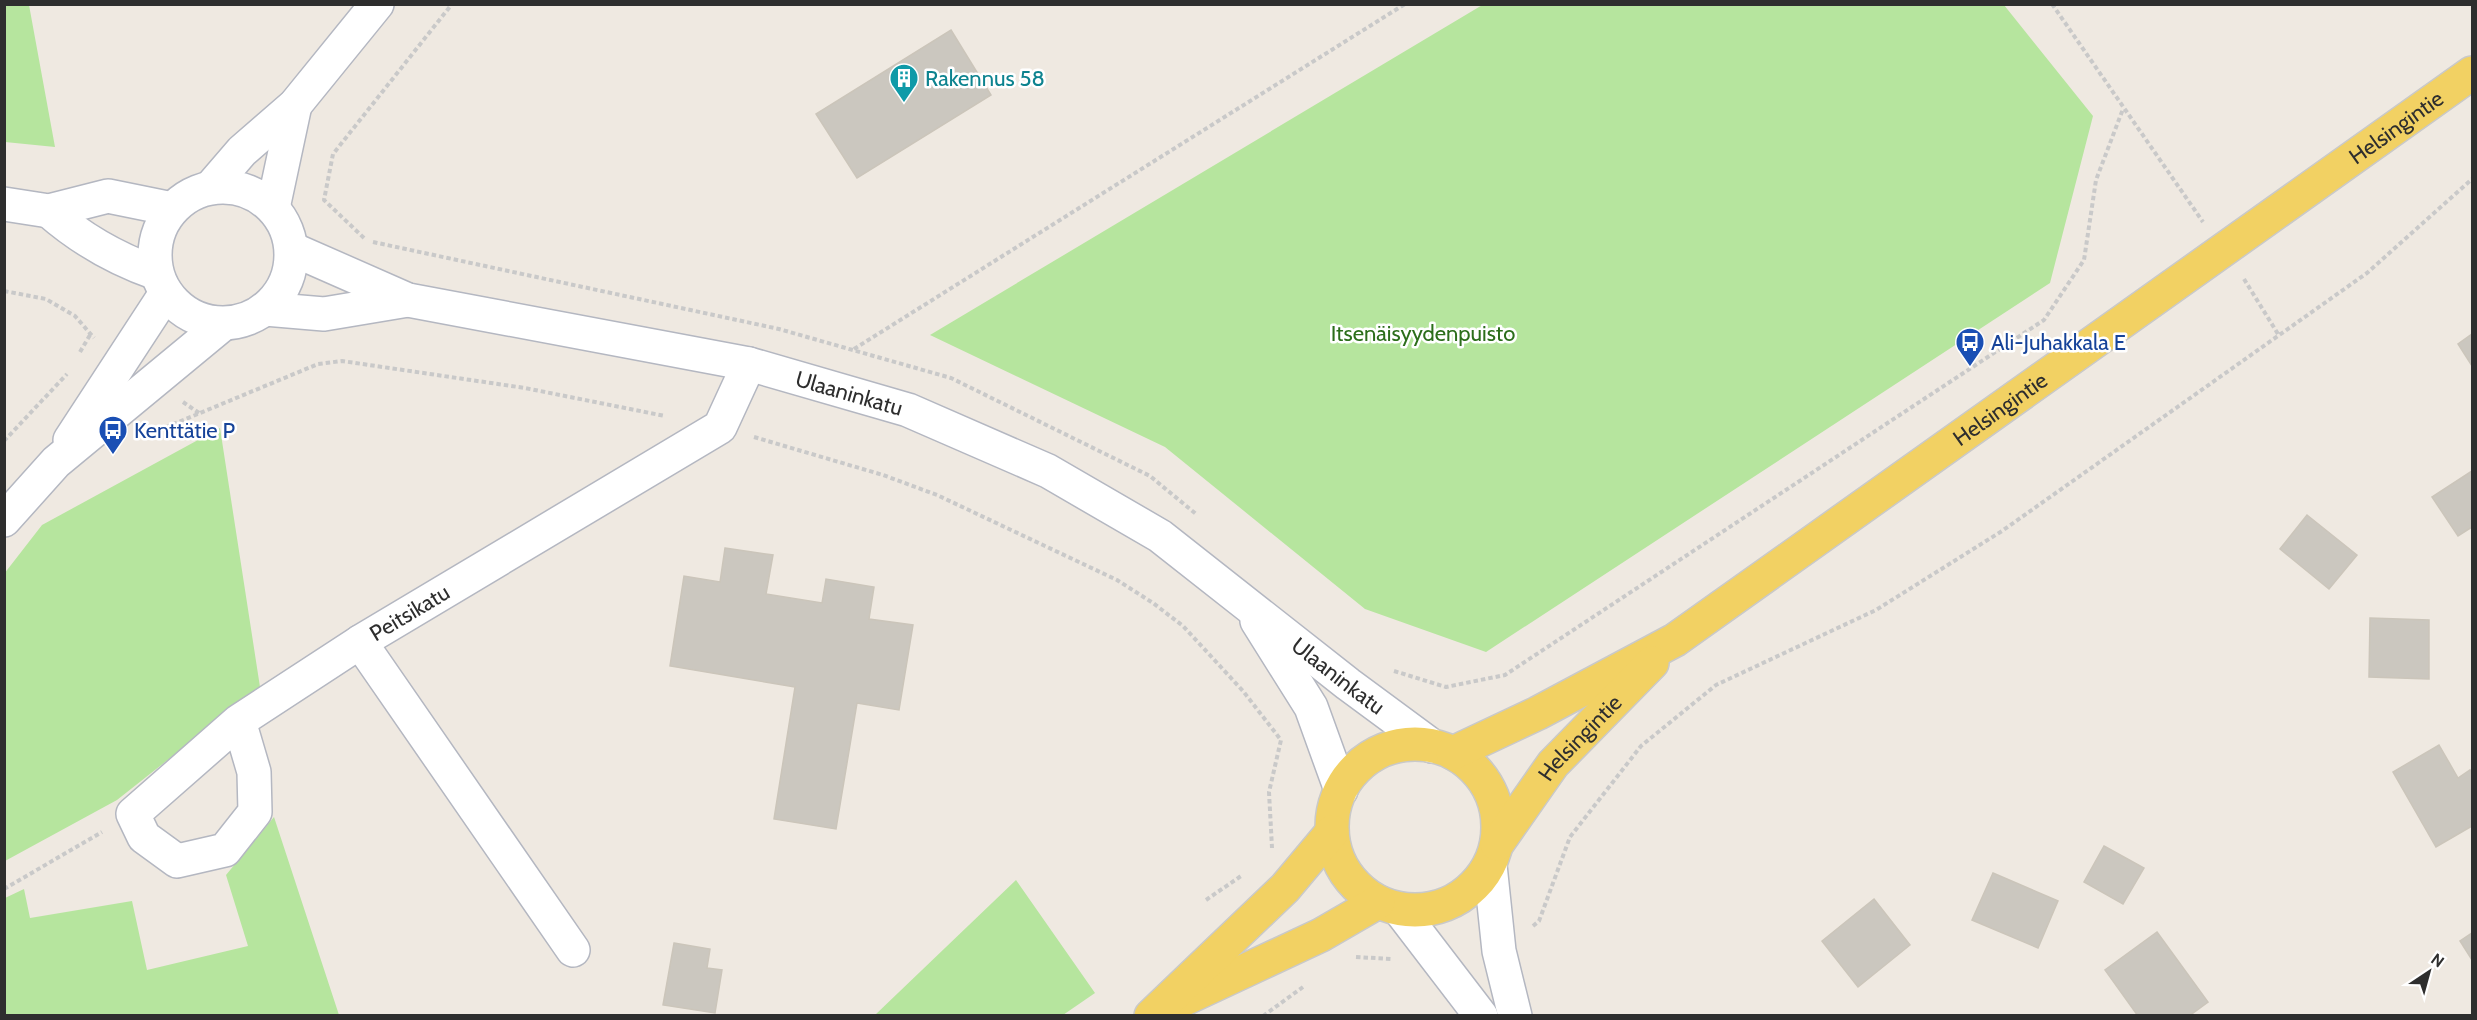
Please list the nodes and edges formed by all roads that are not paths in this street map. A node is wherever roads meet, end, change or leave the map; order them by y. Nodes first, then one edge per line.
1 (377, 4) edge
2 (2472, 73) edge
3 (296, 105) junction
4 (211, 187) junction
5 (4, 204) edge
6 (273, 208) junction
7 (172, 209) junction
8 (49, 211) junction
9 (292, 249) junction
10 (161, 283) junction
11 (408, 300) junction
12 (265, 309) junction
13 (223, 324) junction
14 (749, 364) junction
15 (56, 462) junction
16 (4, 520) edge
17 (1245, 601) junction
18 (1675, 640) junction
19 (360, 642) junction
20 (239, 722) junction
21 (1442, 749) junction
22 (1341, 790) junction
23 (1332, 832) junction
24 (1493, 855) junction
25 (1388, 906) junction
26 (573, 950) dead end
27 (1154, 1014) edge
28 (1481, 1016) edge
29 (1515, 1016) edge

1 - 3 street
2 - 18 main road, Helsingintie
3 - 4 street
3 - 6 street
4 - 6 street
4 - 7 street
5 - 8 street
6 - 9 street
7 - 8 street
7 - 10 street
8 - 10 street
9 - 11 street
9 - 12 street
10 - 13 street
10 - 15 street
11 - 12 street
11 - 14 street, Ulaaninkatu
12 - 13 street
13 - 15 street
14 - 17 street, Ulaaninkatu
14 - 19 street, Peitsikatu
15 - 16 street
17 - 21 street, Ulaaninkatu
17 - 22 street, Ulaaninkatu
18 - 21 main road, Helsingintie
18 - 24 main road, Helsingintie
19 - 20 street
19 - 26 street, Peitsikatu
20 - 20 street
21 - 22 main road
21 - 24 main road
22 - 23 main road
23 - 25 main road
23 - 27 main road
24 - 25 main road
24 - 29 street
25 - 27 main road
25 - 28 street

